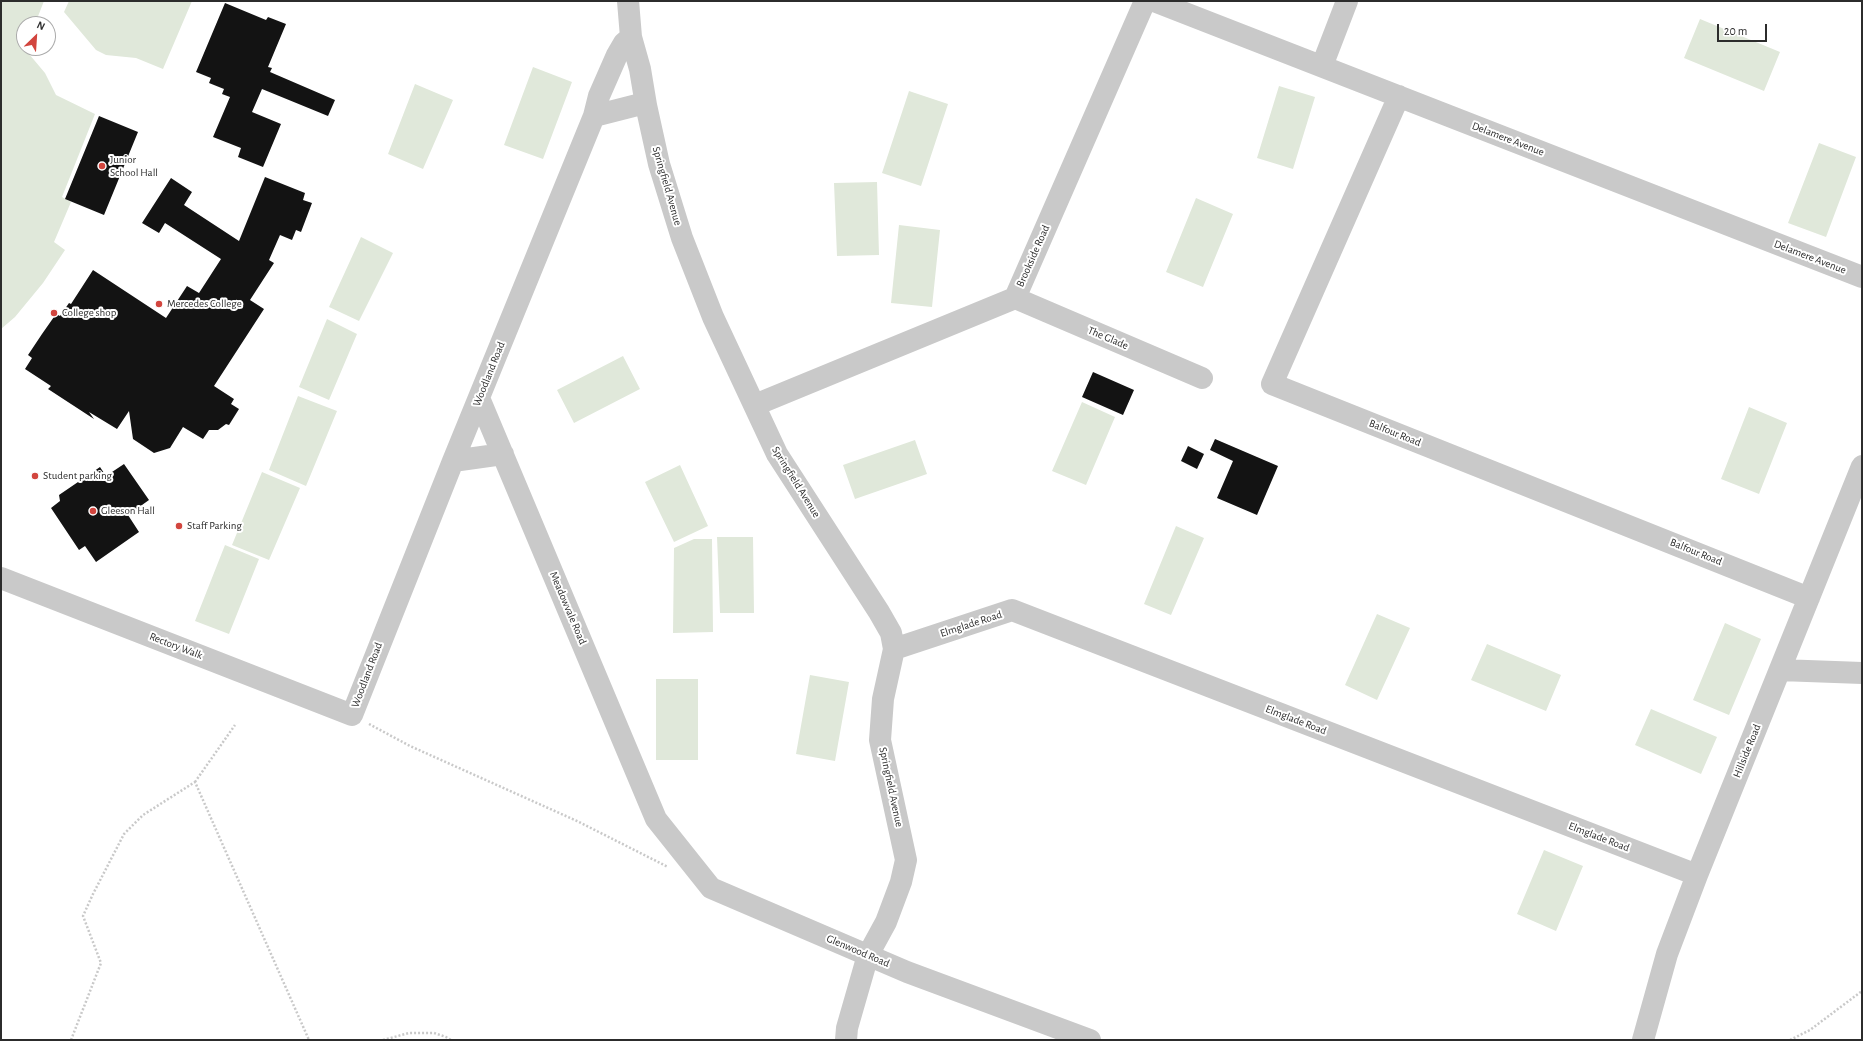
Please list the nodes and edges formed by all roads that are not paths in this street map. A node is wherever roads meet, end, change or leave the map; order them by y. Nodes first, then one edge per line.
1 (628, 1) edge
2 (1145, 1) edge
3 (1154, 1) edge
4 (1347, 1) edge
5 (631, 37) junction
6 (1322, 66) junction
7 (1399, 96) junction
8 (645, 103) junction
9 (594, 116) junction
10 (1862, 277) edge
11 (1015, 298) junction
12 (1202, 378) dead end
13 (479, 398) junction
14 (755, 405) junction
15 (503, 454) junction
16 (453, 461) junction
17 (1862, 466) edge
18 (1, 578) edge
19 (1809, 598) junction
20 (894, 649) junction
21 (1780, 670) junction
22 (1862, 673) edge
23 (352, 715) joint
24 (656, 819) joint
25 (1697, 875) junction
26 (868, 955) junction
27 (846, 1040) edge
28 (1090, 1040) edge
29 (1643, 1040) edge

1 - 5 street, Springfield Avenue
2 - 11 street, Brookside Road
3 - 6 street, Delamere Avenue
4 - 6 street
5 - 8 street, Springfield Avenue
5 - 9 street, Woodland Road
6 - 7 street, Delamere Avenue
7 - 10 street, Delamere Avenue
7 - 19 street, Balfour Road
8 - 9 street
8 - 14 street, Springfield Avenue
9 - 13 street, Woodland Road
11 - 12 street, The Glade
11 - 14 street, Brookside Road
13 - 15 street, Meadowvale Road
13 - 16 street, Woodland Road
14 - 20 street, Springfield Avenue
15 - 16 street
15 - 24 street, Meadowvale Road
16 - 23 street, Woodland Road
17 - 19 street, Hillside Road
18 - 23 street, Rectory Walk
19 - 21 street, Hillside Road
20 - 25 street, Elmglade Road
20 - 26 street, Springfield Avenue
21 - 22 street
21 - 25 street, Hillside Road
24 - 26 street, Glenwood Road
25 - 29 street, Hillside Road
26 - 27 street, Springfield Avenue
26 - 28 street, Glenwood Road

